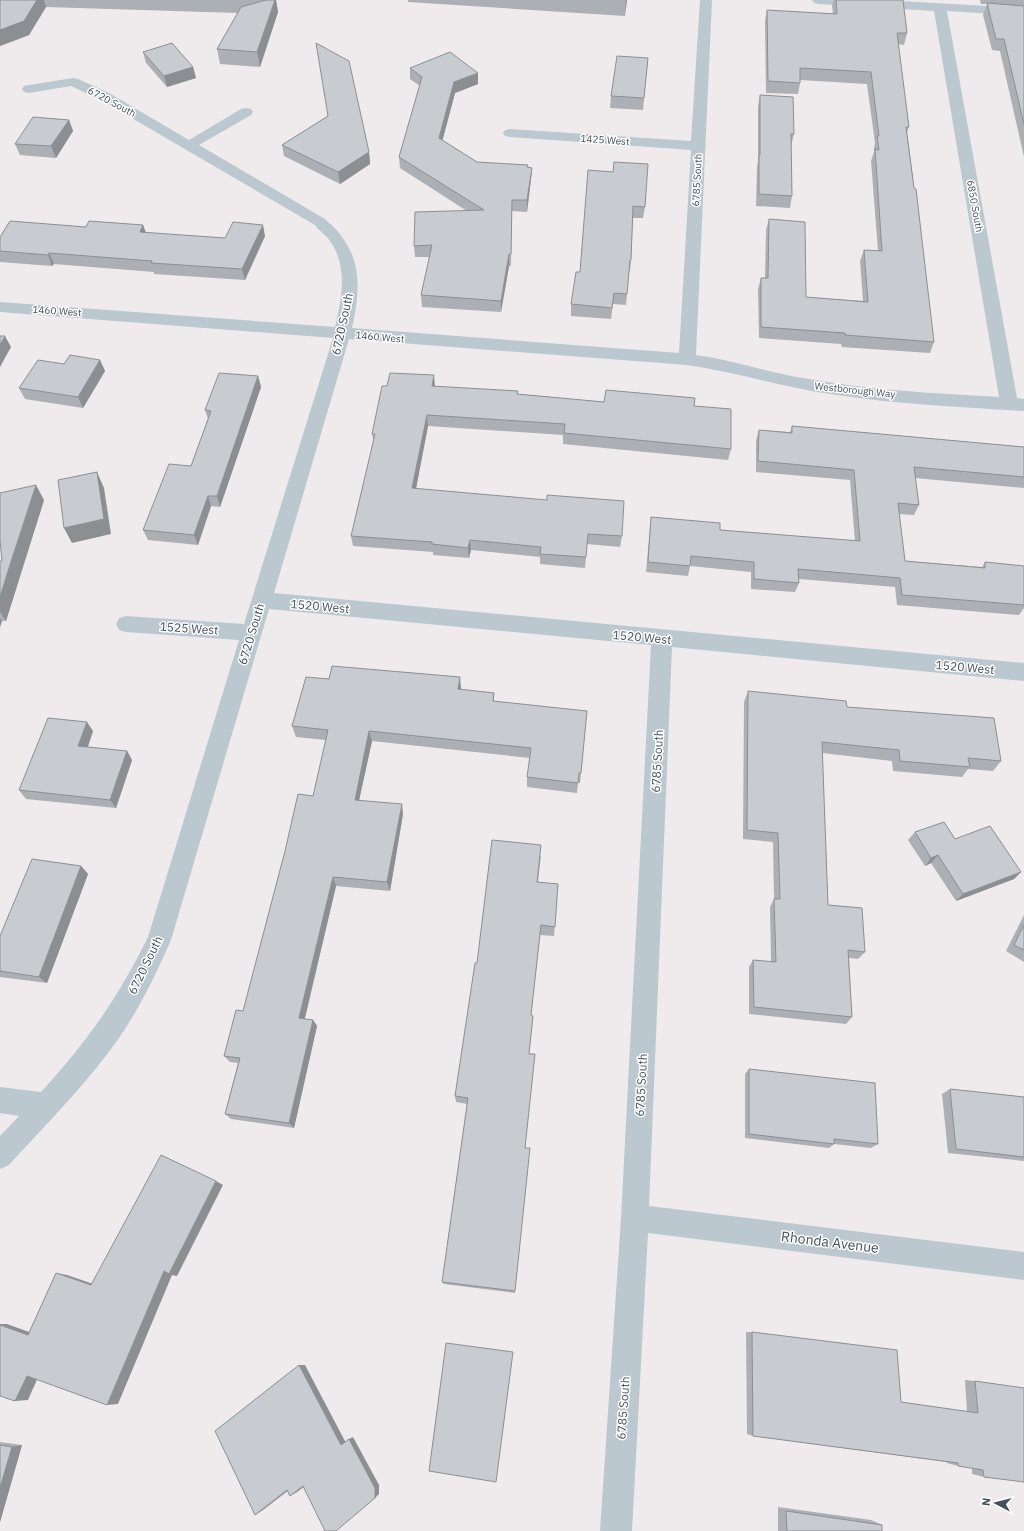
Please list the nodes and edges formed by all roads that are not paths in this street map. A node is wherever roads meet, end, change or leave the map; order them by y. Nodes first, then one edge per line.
1 (706, 0) edge
2 (818, 0) edge
3 (940, 7) junction
4 (1024, 12) edge
5 (29, 89) dead end
6 (246, 112) dead end
7 (510, 134) dead end
8 (188, 146) junction
9 (699, 146) junction
10 (0, 307) edge
11 (342, 334) junction
12 (688, 360) junction
13 (1016, 405) edge
14 (261, 600) junction
15 (126, 624) dead end
16 (251, 633) junction
17 (662, 639) junction
18 (1024, 672) edge
19 (0, 1100) edge
20 (44, 1106) junction
21 (0, 1156) edge
22 (635, 1218) junction
23 (1024, 1266) edge
24 (616, 1531) edge

1 - 9 street, 6785 South
2 - 3 street
3 - 4 street
3 - 13 street, 6850 South
5 - 8 street, 6720 South
6 - 8 street
7 - 9 street, 1425 West
8 - 11 street, 6720 South
9 - 12 street, 6785 South
10 - 11 street, 1460 West
11 - 12 street, 1460 West
11 - 14 street, 6720 South
12 - 13 street, Westborough Way
14 - 16 street, 6720 South
14 - 17 street, 1520 West
15 - 16 street, 1525 West
16 - 20 street, 6720 South
17 - 18 street, 1520 West
17 - 22 street, 6785 South
19 - 20 street
20 - 21 street, 6720 South
22 - 23 street, Rhonda Avenue
22 - 24 street, 6785 South

